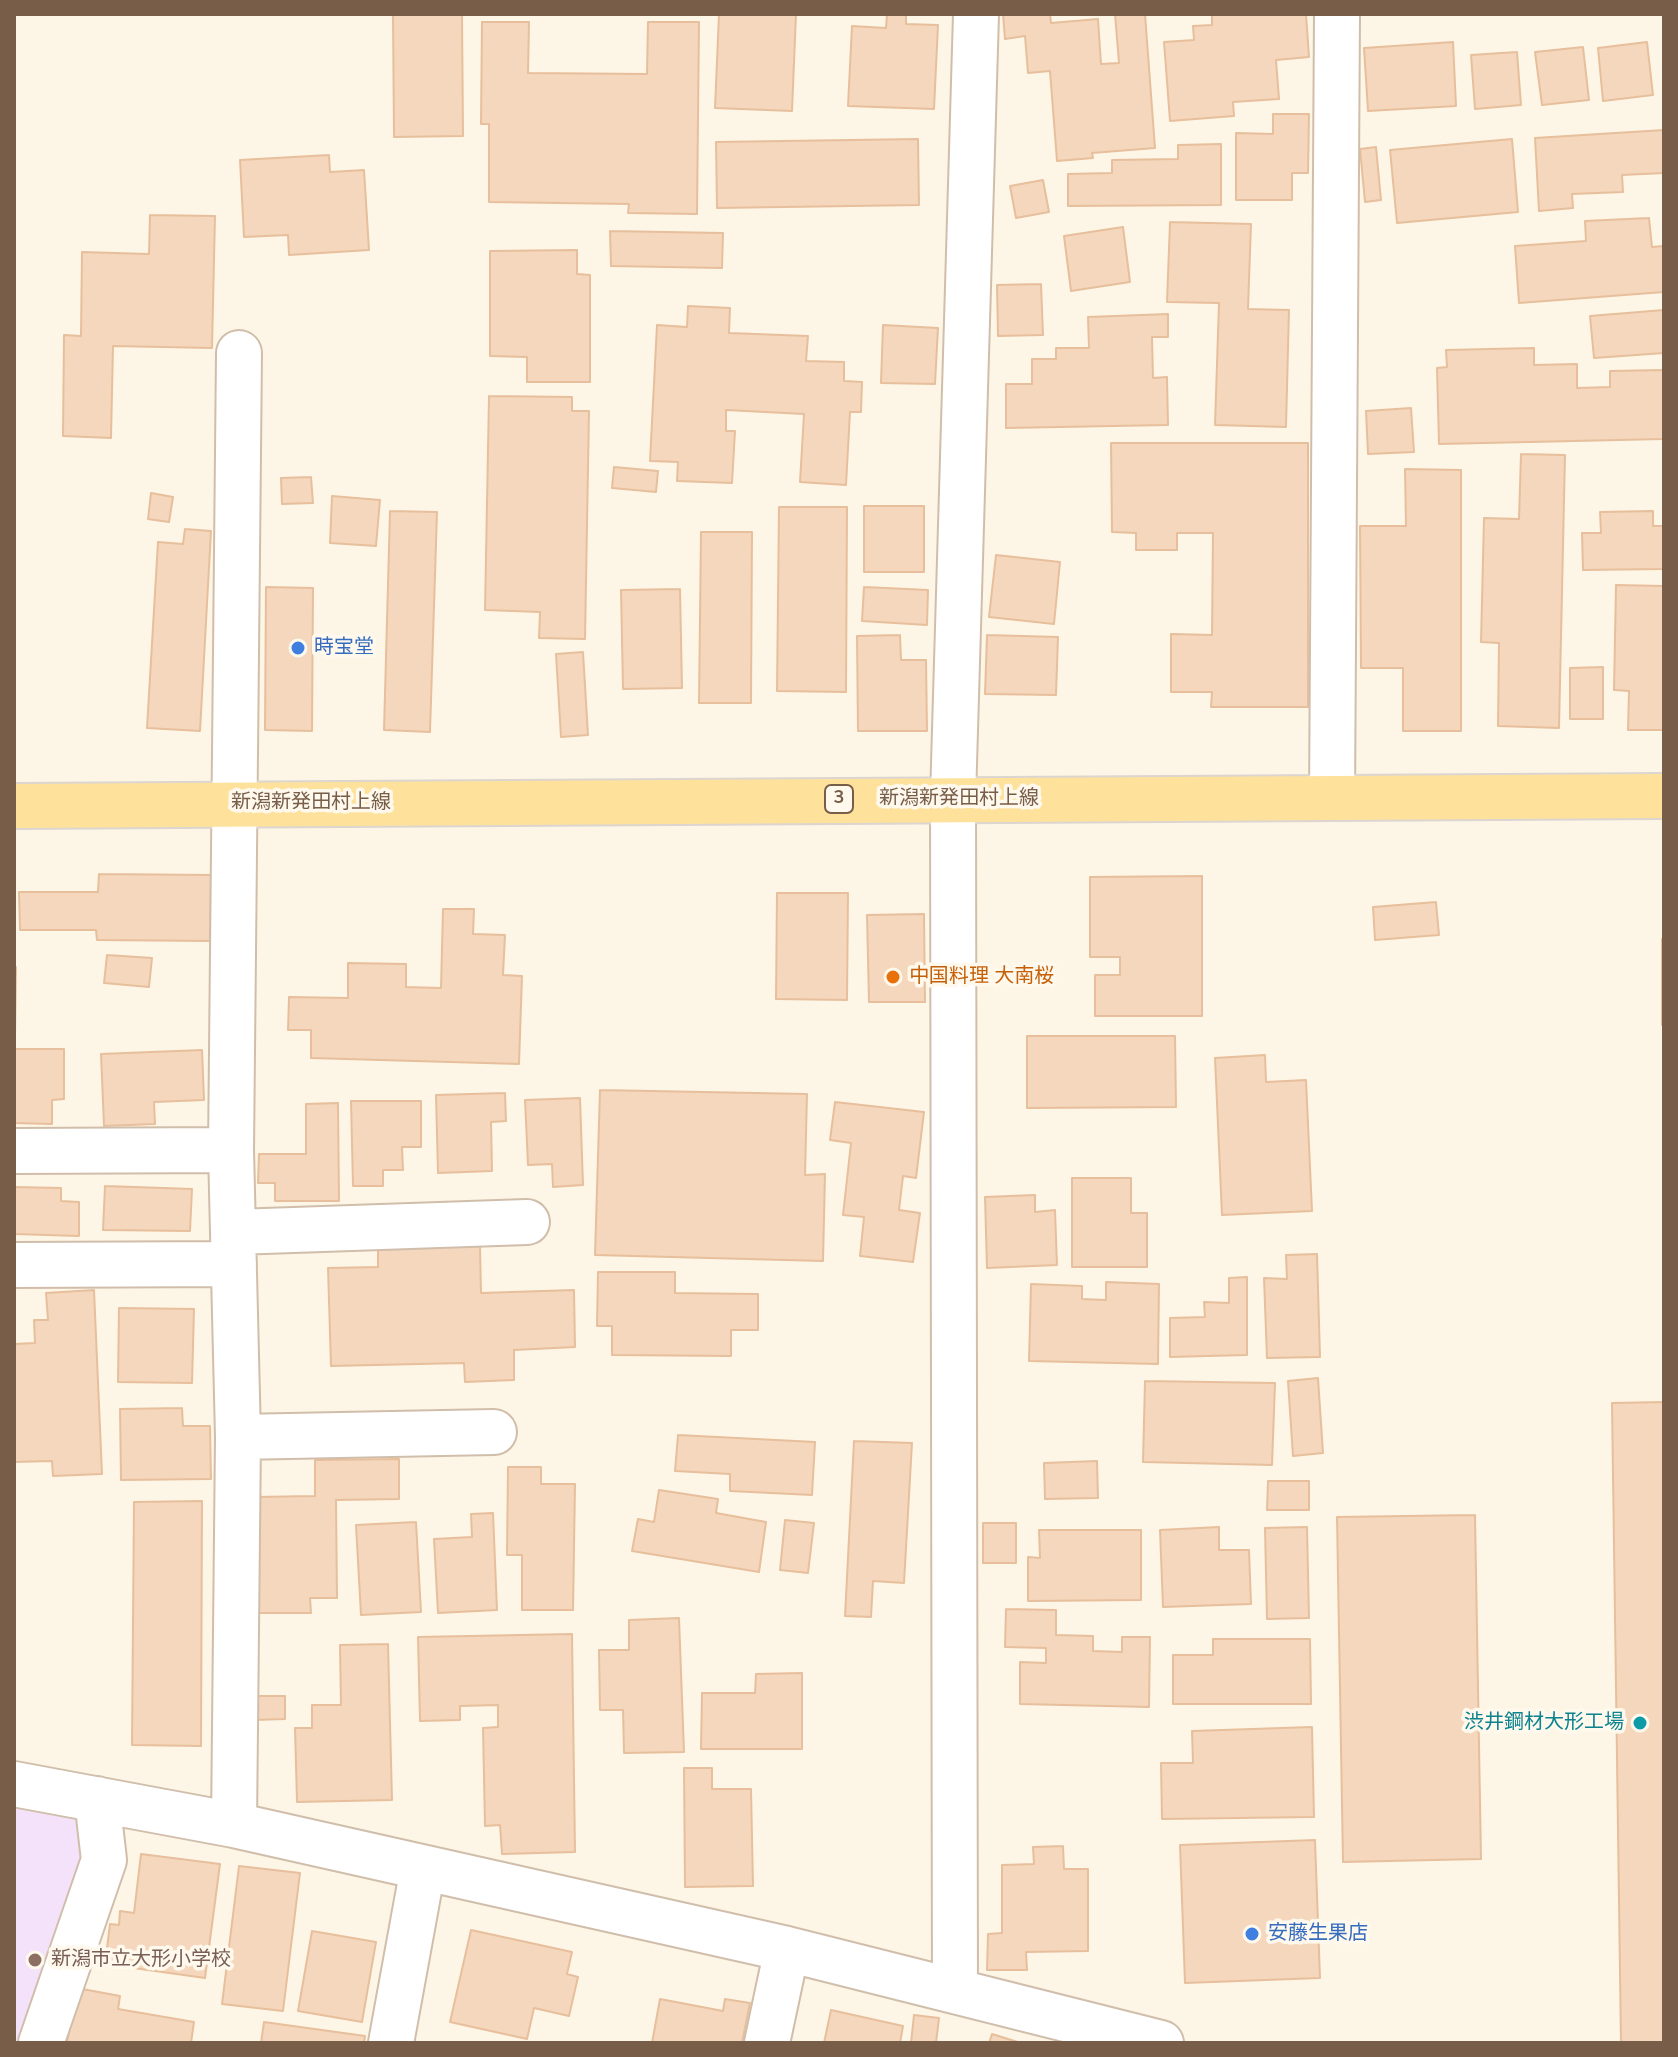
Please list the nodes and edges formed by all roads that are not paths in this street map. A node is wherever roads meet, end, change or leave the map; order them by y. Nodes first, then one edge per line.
1 (976, 14) edge
2 (1337, 14) edge
3 (239, 353) dead end
4 (1664, 796) edge
5 (953, 798) junction
6 (1332, 798) junction
7 (237, 803) junction
8 (14, 806) edge
9 (231, 1150) junction
10 (14, 1151) edge
11 (527, 1222) dead end
12 (234, 1248) junction
13 (14, 1265) edge
14 (494, 1432) dead end
15 (238, 1437) junction
16 (14, 1784) edge
17 (97, 1799) junction
18 (234, 1825) junction
19 (423, 1868) junction
20 (787, 1949) junction
21 (955, 1991) junction
22 (1156, 2042) edge
23 (41, 2043) edge
24 (391, 2043) edge
25 (767, 2043) edge

1 - 5 street
2 - 6 street
3 - 7 street
4 - 6 main road, 新潟新発田村上線 / 3
5 - 6 main road, 新潟新発田村上線 / 3
5 - 7 main road, 新潟新発田村上線 / 3
5 - 21 street
7 - 8 main road, 新潟新発田村上線 / 3
7 - 9 street
9 - 10 street
9 - 12 street
11 - 12 street
12 - 13 street
12 - 15 street
14 - 15 street
15 - 18 street
16 - 17 street
17 - 18 street
17 - 23 street
18 - 19 street
19 - 20 street
19 - 24 street
20 - 21 street
20 - 25 street
21 - 22 street

